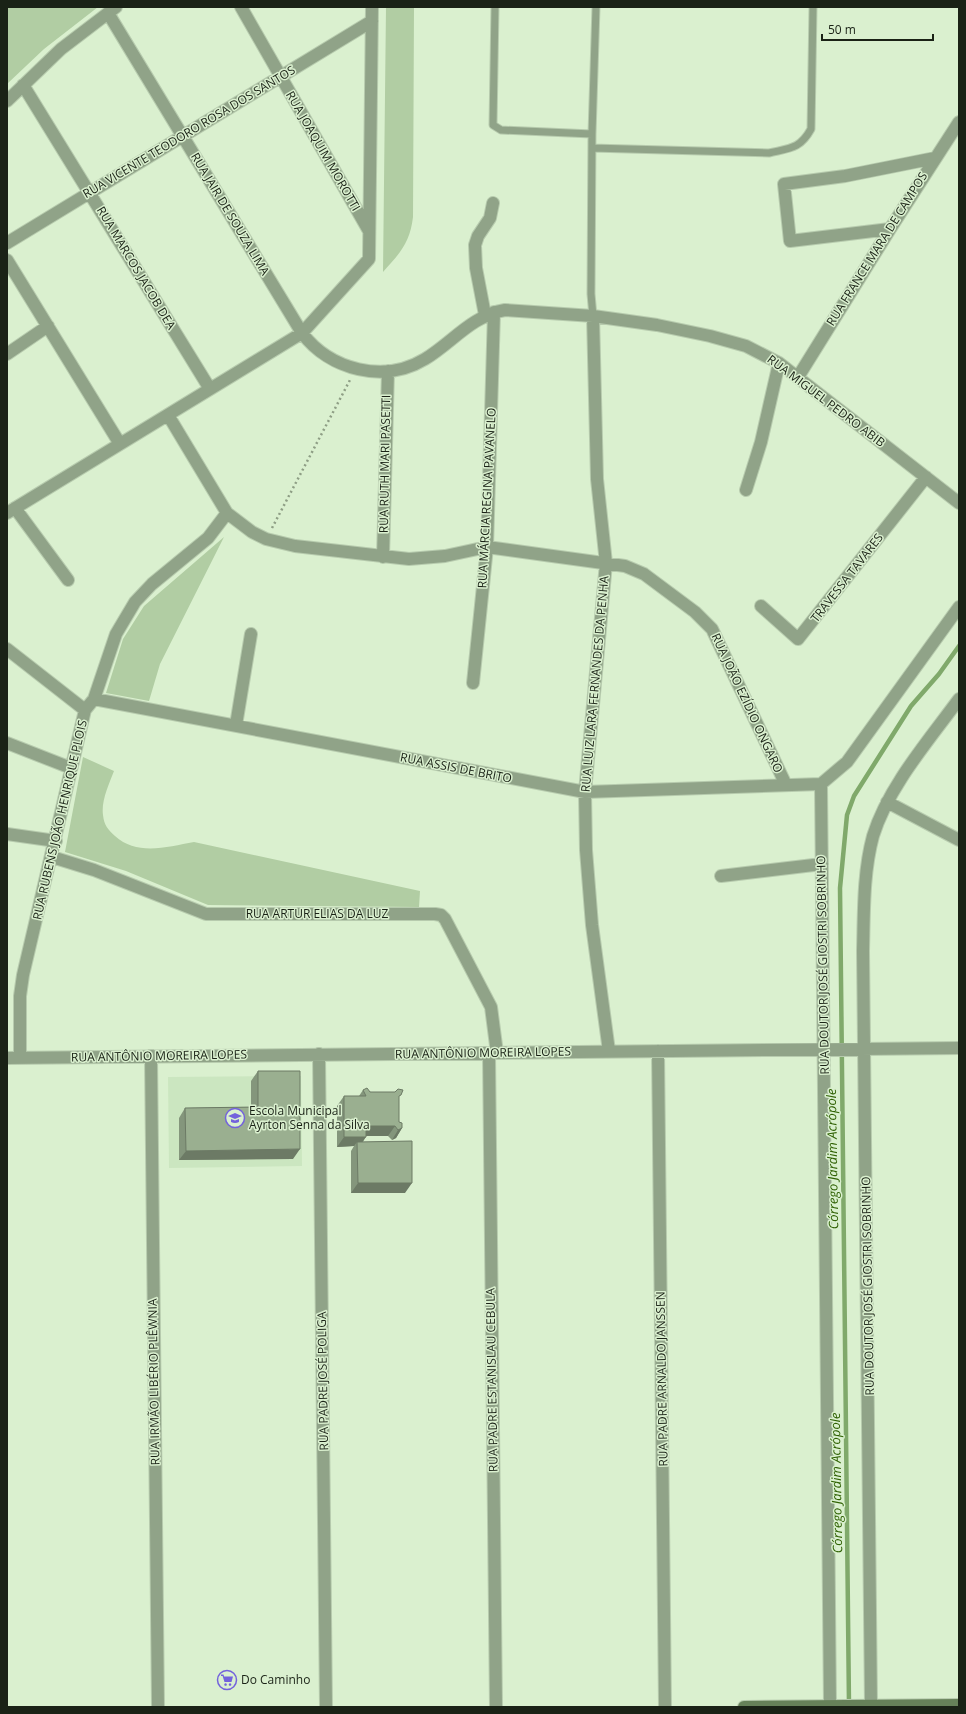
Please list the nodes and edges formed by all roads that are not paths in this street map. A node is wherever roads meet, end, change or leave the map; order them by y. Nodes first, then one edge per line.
1 (241, 7) edge
2 (372, 7) edge
3 (495, 7) edge
4 (596, 7) edge
5 (813, 7) edge
6 (112, 10) edge
7 (372, 21) junction
8 (281, 76) junction
9 (24, 85) junction
10 (7, 101) edge
11 (959, 122) edge
12 (592, 134) junction
13 (183, 136) junction
14 (592, 148) junction
15 (934, 158) junction
16 (90, 192) junction
17 (493, 203) dead end
18 (890, 229) junction
19 (369, 232) junction
20 (7, 243) edge
21 (7, 260) edge
22 (489, 314) junction
23 (593, 316) junction
24 (48, 326) junction
25 (302, 333) junction
26 (7, 354) edge
27 (779, 363) junction
28 (388, 371) junction
29 (798, 377) junction
30 (210, 389) junction
31 (168, 415) junction
32 (120, 444) junction
33 (926, 477) junction
34 (746, 490) dead end
35 (959, 503) edge
36 (11, 510) edge
37 (227, 512) junction
38 (487, 547) junction
39 (383, 557) junction
40 (606, 563) junction
41 (68, 580) dead end
42 (760, 606) dead end
43 (959, 607) edge
44 (251, 634) dead end
45 (7, 649) edge
46 (473, 683) dead end
47 (94, 698) junction
48 (959, 699) edge
49 (85, 710) junction
50 (236, 725) junction
51 (7, 743) edge
52 (71, 768) junction
53 (821, 784) junction
54 (786, 786) junction
55 (585, 792) junction
56 (888, 802) junction
57 (7, 834) edge
58 (959, 840) edge
59 (56, 841) junction
60 (52, 857) junction
61 (822, 864) junction
62 (721, 876) dead end
63 (959, 1048) edge
64 (824, 1049) junction
65 (865, 1049) junction
66 (610, 1051) junction
67 (658, 1051) junction
68 (493, 1053) junction
69 (320, 1054) junction
70 (151, 1056) junction
71 (7, 1058) edge
72 (20, 1058) junction
73 (959, 1705) edge
74 (872, 1706) edge
75 (158, 1707) edge
76 (326, 1707) edge
77 (496, 1707) edge
78 (665, 1707) edge
79 (744, 1707) edge
80 (830, 1707) edge

1 - 8 street, RUA JOAQUIM MOROTTI
2 - 7 street
3 - 12 lane
4 - 12 lane
5 - 14 lane
6 - 9 street
6 - 13 street, RUA JAIR DE SOUZA LIMA
7 - 8 street, RUA VICENTE TEODORO ROSA DOS SANTOS
7 - 19 street
8 - 13 street, RUA VICENTE TEODORO ROSA DOS SANTOS
8 - 19 street, RUA JOAQUIM MOROTTI
9 - 10 street
9 - 16 street, RUA MARCOS JACOB DEA
11 - 15 street, RUA FRANCE MARA DE CAMPOS
12 - 14 lane
13 - 16 street, RUA VICENTE TEODORO ROSA DOS SANTOS
13 - 25 street, RUA JAIR DE SOUZA LIMA
14 - 23 lane
15 - 18 street, RUA FRANCE MARA DE CAMPOS
15 - 18 street
16 - 20 street, RUA VICENTE TEODORO ROSA DOS SANTOS
16 - 30 street, RUA MARCOS JACOB DEA
17 - 22 street, RUA MÁRCIA REGINA PAVANELO
18 - 29 street, RUA FRANCE MARA DE CAMPOS
19 - 25 street
21 - 24 street
22 - 23 street, RUA MIGUEL PEDRO ABIB
22 - 28 street
22 - 38 street, RUA MÁRCIA REGINA PAVANELO
23 - 27 street, RUA MIGUEL PEDRO ABIB
23 - 40 street, RUA LUIZ LARA FERNANDES DA PENHA
24 - 26 street
24 - 32 street
25 - 28 street
25 - 30 street
27 - 29 street, RUA MIGUEL PEDRO ABIB
27 - 34 street
28 - 39 street, RUA RUTH MARI PASETTI
29 - 33 street, RUA MIGUEL PEDRO ABIB
30 - 31 street
31 - 32 street
31 - 37 street, RUA JOÃO EZÍDIO ONGARO
32 - 36 street
33 - 35 street, RUA MIGUEL PEDRO ABIB
33 - 42 street, TRAVESSA TAVARES
36 - 41 street
37 - 39 street, RUA JOÃO EZÍDIO ONGARO
37 - 47 street, RUA RUBENS JOÃO HENRIQUE PLOIS
38 - 39 street, RUA JOÃO EZÍDIO ONGARO
38 - 40 street, RUA JOÃO EZÍDIO ONGARO
38 - 46 street, RUA MÁRCIA REGINA PAVANELO
40 - 54 street, RUA JOÃO EZÍDIO ONGARO
40 - 55 street, RUA LUIZ LARA FERNANDES DA PENHA
43 - 53 street
44 - 50 street
45 - 49 street
47 - 49 street, RUA RUBENS JOÃO HENRIQUE PLOIS
47 - 50 street, RUA ASSIS DE BRITO
48 - 56 street, RUA DOUTOR JOSÉ GIOSTRI SOBRINHO
49 - 52 street, RUA RUBENS JOÃO HENRIQUE PLOIS
50 - 55 street, RUA ASSIS DE BRITO
51 - 52 street
52 - 59 street, RUA RUBENS JOÃO HENRIQUE PLOIS
53 - 54 street, RUA ASSIS DE BRITO
53 - 61 street, RUA DOUTOR JOSÉ GIOSTRI SOBRINHO
54 - 55 street, RUA ASSIS DE BRITO
55 - 66 street, RUA LUIZ LARA FERNANDES DA PENHA
56 - 58 street
56 - 65 street, RUA DOUTOR JOSÉ GIOSTRI SOBRINHO
57 - 59 street
59 - 60 street, RUA RUBENS JOÃO HENRIQUE PLOIS
60 - 68 street, RUA ARTUR ELIAS DA LUZ
60 - 72 street, RUA RUBENS JOÃO HENRIQUE PLOIS
61 - 62 street
61 - 64 street, RUA DOUTOR JOSÉ GIOSTRI SOBRINHO
63 - 65 street, RUA ANTÔNIO MOREIRA LOPES
64 - 65 street, RUA ANTÔNIO MOREIRA LOPES
64 - 67 street, RUA ANTÔNIO MOREIRA LOPES
64 - 80 street, RUA DOUTOR JOSÉ GIOSTRI SOBRINHO
65 - 74 street, RUA DOUTOR JOSÉ GIOSTRI SOBRINHO
66 - 67 street, RUA ANTÔNIO MOREIRA LOPES
66 - 68 street, RUA ANTÔNIO MOREIRA LOPES
67 - 78 street, RUA PADRE ARNALDO JANSSEN
68 - 69 street, RUA ANTÔNIO MOREIRA LOPES
68 - 77 street, RUA PADRE ESTANISLAU CEBULA
69 - 70 street, RUA ANTÔNIO MOREIRA LOPES
69 - 76 street, RUA PADRE JOSÉ POLIGA
70 - 72 street, RUA ANTÔNIO MOREIRA LOPES
70 - 75 street, RUA IRMÃO LIBÉRIO PLÊWNIA
71 - 72 street, RUA ANTÔNIO MOREIRA LOPES
73 - 74 street
74 - 80 street
79 - 80 street

